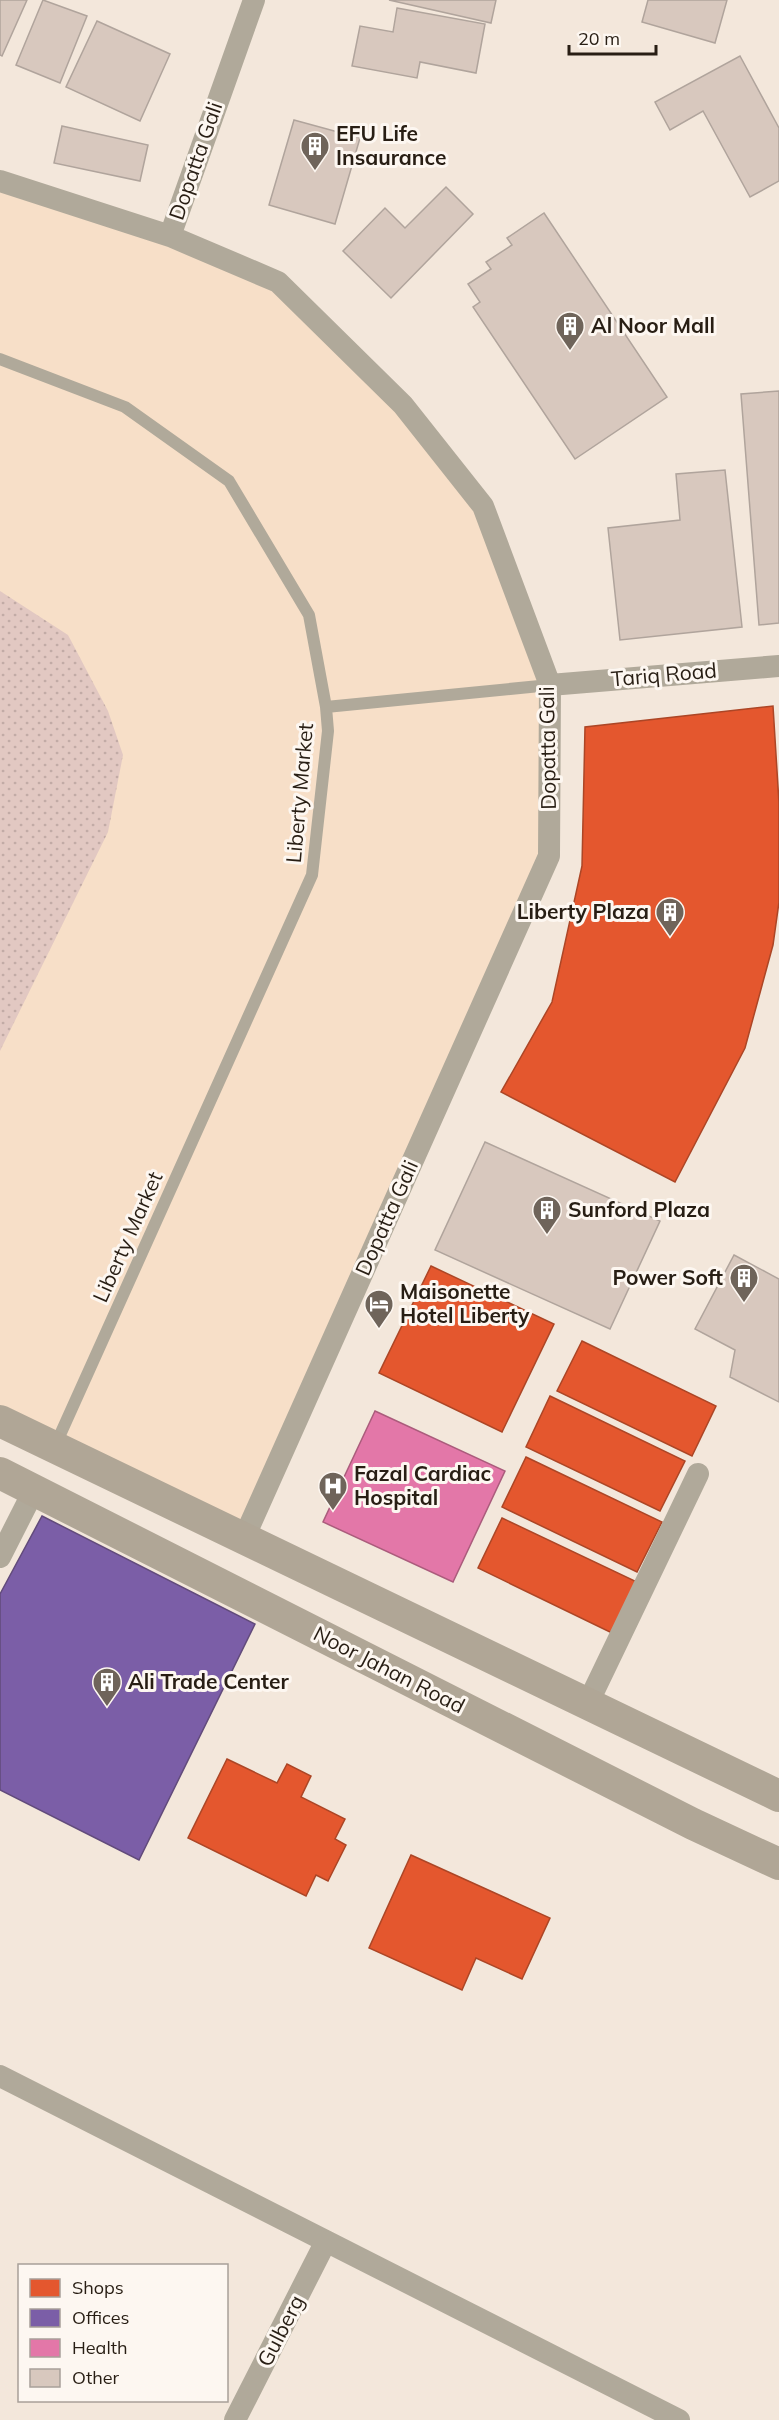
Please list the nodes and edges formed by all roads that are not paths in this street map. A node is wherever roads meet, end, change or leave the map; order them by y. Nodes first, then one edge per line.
1 (254, 0) edge
2 (0, 181) edge
3 (170, 236) junction
4 (0, 359) edge
5 (779, 666) edge
6 (550, 685) junction
7 (326, 707) junction
8 (0, 1421) edge
9 (55, 1448) junction
10 (0, 1473) edge
11 (698, 1474) dead end
12 (34, 1490) junction
13 (244, 1538) junction
14 (0, 1557) edge
15 (588, 1703) junction
16 (779, 1796) edge
17 (779, 1864) edge
18 (0, 2076) edge
19 (326, 2241) junction
20 (235, 2420) edge
21 (679, 2420) edge

1 - 3 street, Dopatta Gali
2 - 3 street
3 - 6 street, Dopatta Gali
4 - 7 lane, Liberty Market
5 - 6 street, Tariq Road
6 - 7 lane
6 - 13 street, Dopatta Gali
7 - 9 lane, Liberty Market
8 - 9 street
9 - 13 street
10 - 12 street, Noor Jahan Road
11 - 15 street
12 - 14 street
12 - 17 street, Noor Jahan Road
13 - 15 street
15 - 16 street
18 - 19 street
19 - 20 street, Gulberg
19 - 21 street

